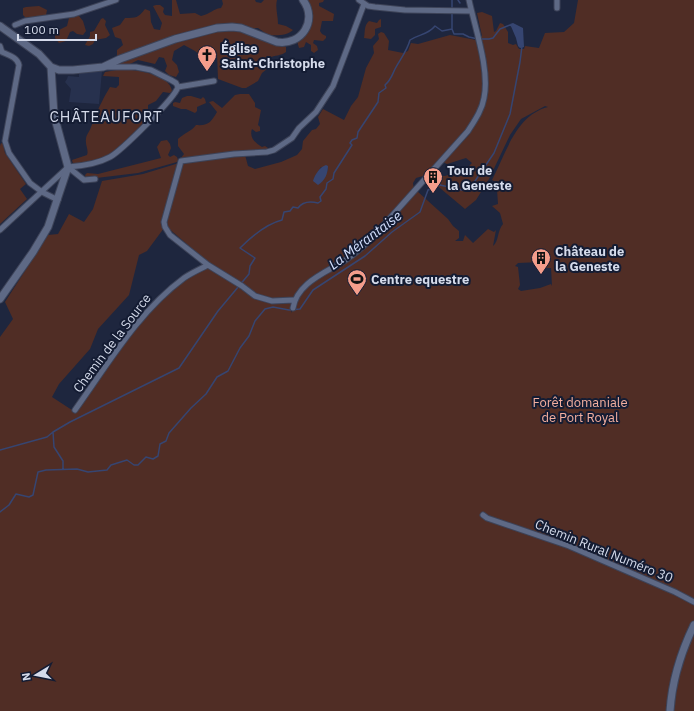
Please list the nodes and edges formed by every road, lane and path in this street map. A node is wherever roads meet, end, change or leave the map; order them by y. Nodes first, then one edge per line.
1 (116, 0) edge
2 (302, 0) edge
3 (469, 0) edge
4 (557, 0) edge
5 (362, 2) edge
6 (557, 8) dead end
7 (471, 10) junction
8 (15, 25) dead end
9 (0, 26) edge
10 (0, 46) edge
11 (51, 66) junction
12 (103, 67) junction
13 (214, 81) dead end
14 (178, 87) junction
15 (68, 167) junction
16 (95, 179) dead end
17 (42, 192) junction
18 (58, 200) junction
19 (0, 230) edge
20 (208, 265) junction
21 (0, 299) edge
22 (294, 300) junction
23 (293, 308) dead end
24 (75, 410) dead end
25 (483, 515) dead end
26 (694, 601) edge
27 (694, 625) edge
28 (670, 711) edge

1 - 8 street
2 - 12 street
3 - 7 street
4 - 6 street
5 - 7 street
5 - 20 street
7 - 22 street
9 - 11 street
10 - 17 street
11 - 12 street
11 - 15 street
12 - 14 street
13 - 14 street
14 - 15 street
15 - 16 street
15 - 17 street
15 - 18 street
17 - 18 street
17 - 19 street
18 - 21 street
20 - 22 street
20 - 24 street, Chemin de la Source
22 - 23 street
25 - 26 street, Chemin Rural Numéro 30
27 - 28 street

